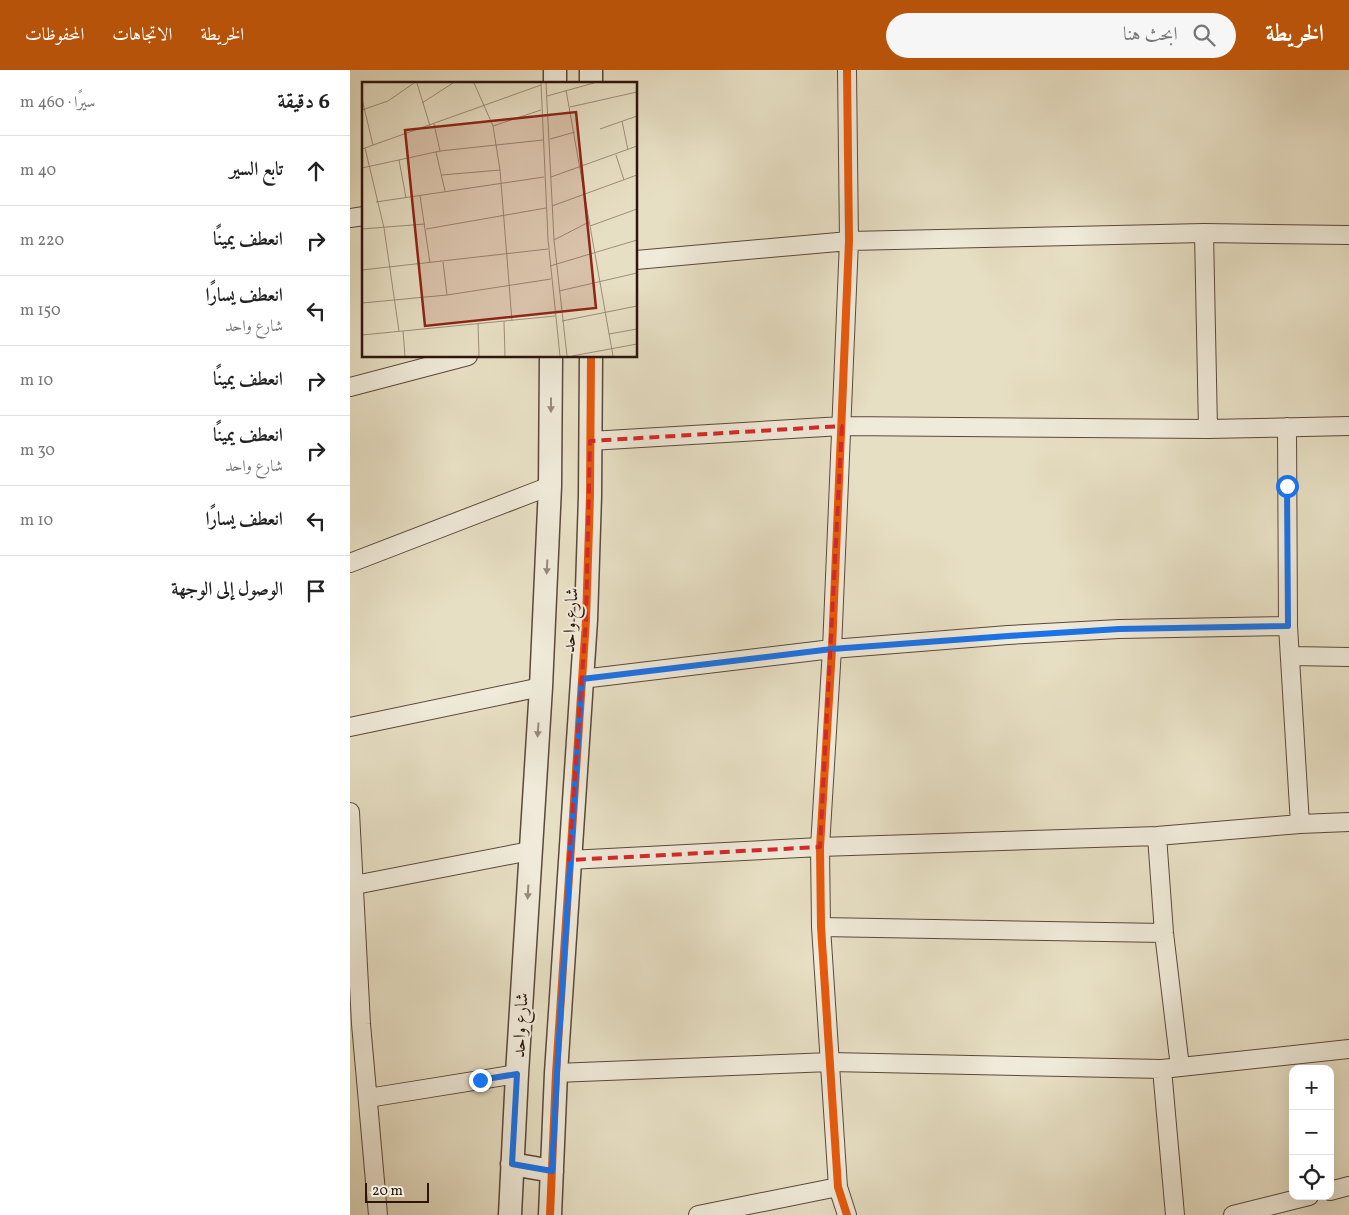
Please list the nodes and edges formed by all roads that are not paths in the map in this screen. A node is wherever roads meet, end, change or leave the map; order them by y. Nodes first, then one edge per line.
1 (846, 70) edge
2 (1204, 233) junction
3 (1349, 235) edge
4 (850, 241) junction
5 (638, 260) edge
6 (460, 358) edge
7 (551, 358) edge
8 (591, 358) edge
9 (350, 387) edge
10 (842, 426) junction
11 (1349, 426) edge
12 (1287, 427) junction
13 (1208, 428) junction
14 (590, 441) junction
15 (550, 486) junction
16 (350, 563) edge
17 (1288, 626) junction
18 (832, 649) junction
19 (1291, 656) junction
20 (1349, 657) edge
21 (582, 679) junction
22 (541, 687) junction
23 (350, 727) edge
24 (350, 812) edge
25 (1349, 822) edge
26 (1300, 824) junction
27 (1157, 836) junction
28 (820, 847) junction
29 (530, 851) junction
30 (569, 860) junction
31 (352, 885) edge
32 (821, 928) junction
33 (1164, 933) junction
34 (1349, 1049) edge
35 (830, 1062) junction
36 (1180, 1067) junction
37 (1162, 1069) junction
38 (556, 1073) junction
39 (517, 1074) junction
40 (368, 1098) junction
41 (512, 1164) junction
42 (552, 1171) junction
43 (1349, 1186) edge
44 (838, 1187) junction
45 (1334, 1190) edge
46 (1293, 1200) edge
47 (378, 1215) edge
48 (510, 1215) edge
49 (550, 1215) edge
50 (698, 1215) edge
51 (847, 1215) edge
52 (1175, 1215) edge
53 (1233, 1215) edge

1 - 4 street
2 - 3 street
2 - 4 street
2 - 13 street
4 - 5 street
4 - 10 street
6 - 9 street
7 -> 15 street, شارع واحد
8 - 14 street, شارع واحد
10 - 13 street
10 - 14 street
10 - 18 street
11 - 12 street
12 - 13 street
12 - 17 street
14 - 21 street, شارع واحد
15 - 16 street
15 -> 22 street, شارع واحد
17 - 18 street
17 - 19 street
18 - 21 street
18 - 28 street
19 - 20 street
19 - 26 street
21 - 30 street, شارع واحد
22 - 23 street
22 -> 29 street, شارع واحد
24 - 31 street
25 - 26 street
26 - 27 street
27 - 28 street
27 - 33 street
28 - 30 street
28 - 32 street
29 - 31 street
29 -> 39 street, شارع واحد
30 - 38 street, شارع واحد
31 - 40 street
32 - 33 street
32 - 35 street
33 - 36 street
34 - 36 street
35 - 37 street
35 - 38 street
35 - 44 street
36 - 37 street
37 - 52 street
38 - 42 street, شارع واحد
39 - 40 street
39 - 41 street, شارع واحد
40 - 47 street
41 - 42 street
41 - 48 street, شارع واحد
42 - 49 street, شارع واحد
43 - 45 street
44 - 50 street
44 - 51 street
46 - 53 street

